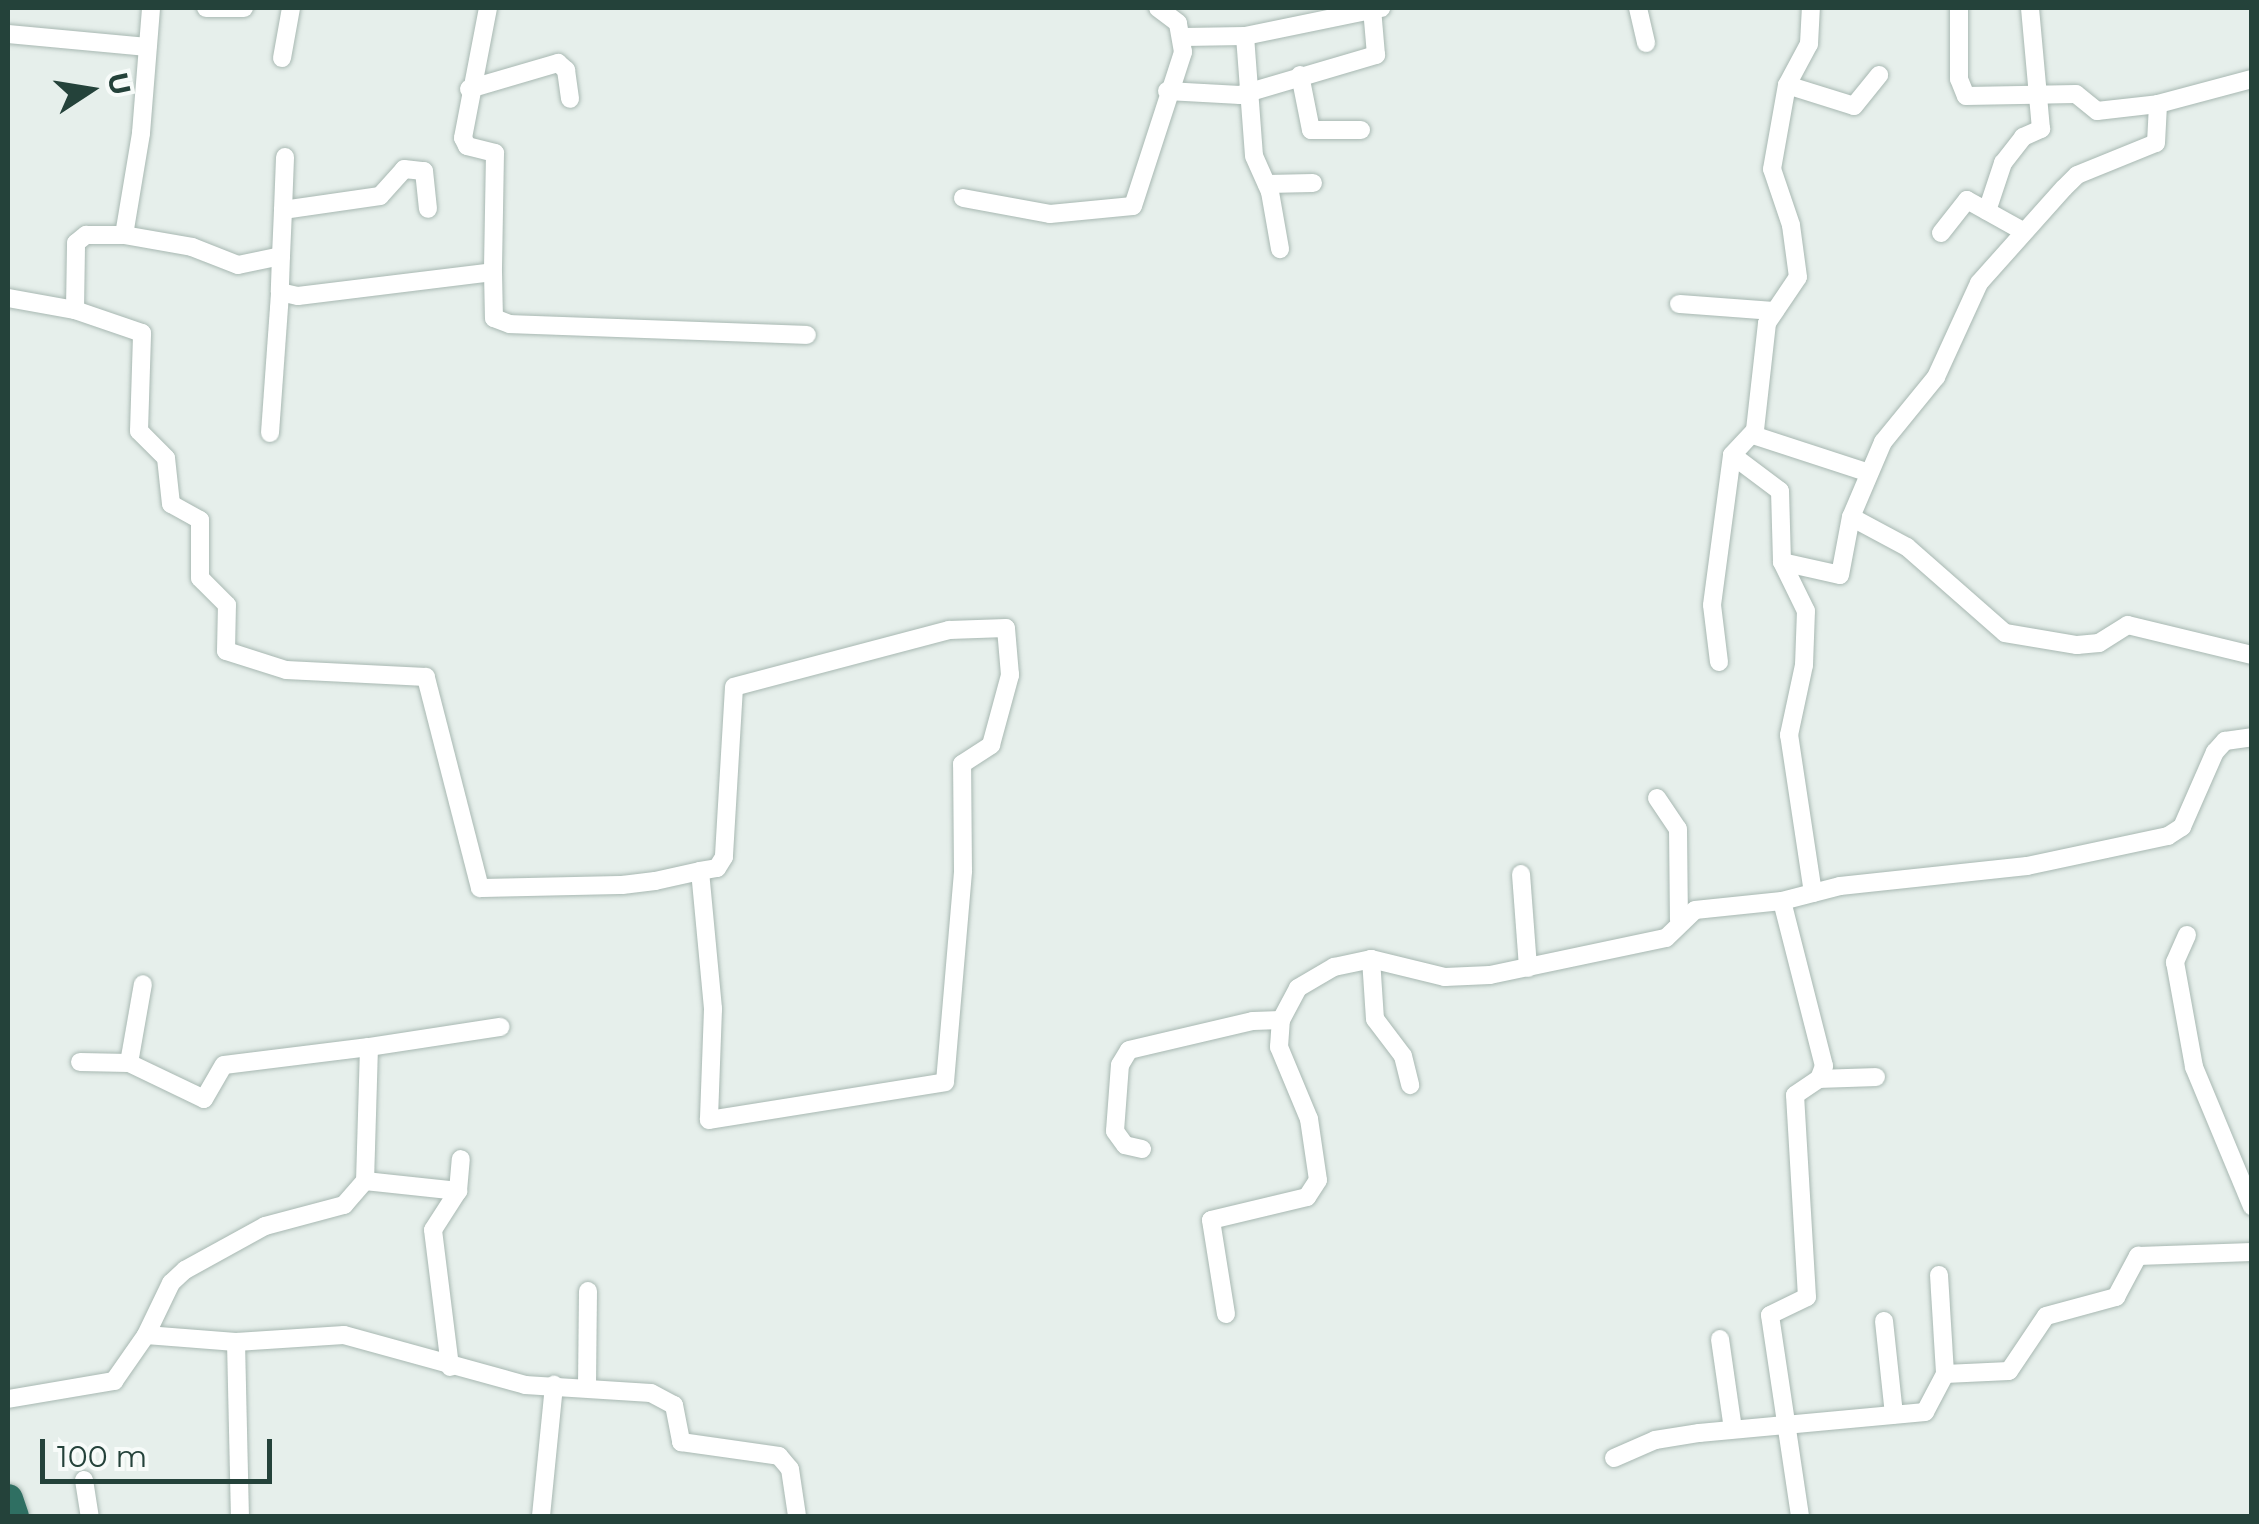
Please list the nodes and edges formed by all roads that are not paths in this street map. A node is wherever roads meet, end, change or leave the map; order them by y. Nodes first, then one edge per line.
1 (151, 8) edge
2 (206, 8) edge
3 (244, 8) edge
4 (291, 8) edge
5 (488, 8) edge
6 (1158, 8) edge
7 (1375, 8) edge
8 (1638, 8) edge
9 (1811, 8) edge
10 (1960, 8) edge
11 (2030, 8) edge
12 (8, 34) edge
13 (1244, 36) junction
14 (1184, 37) junction
15 (1646, 43) dead end
16 (146, 47) junction
17 (282, 58) dead end
18 (1879, 74) dead end
19 (1300, 75) junction
20 (2252, 80) edge
21 (1787, 85) junction
22 (469, 89) junction
23 (1167, 92) junction
24 (1249, 92) junction
25 (2042, 98) junction
26 (570, 99) dead end
27 (2158, 104) junction
28 (1361, 130) dead end
29 (285, 157) dead end
30 (1312, 183) dead end
31 (1267, 184) junction
32 (963, 198) dead end
33 (284, 210) junction
34 (428, 210) dead end
35 (1987, 211) junction
36 (2023, 231) junction
37 (1941, 233) dead end
38 (124, 234) junction
39 (1280, 248) dead end
40 (281, 256) junction
41 (493, 272) junction
42 (280, 292) junction
43 (8, 298) edge
44 (1679, 304) dead end
45 (75, 310) junction
46 (1775, 310) junction
47 (807, 335) dead end
48 (270, 433) dead end
49 (1753, 436) junction
50 (1732, 455) junction
51 (1866, 472) junction
52 (1851, 517) junction
53 (1782, 562) junction
54 (2252, 655) edge
55 (1720, 662) dead end
56 (2251, 734) edge
57 (1657, 798) dead end
58 (700, 870) junction
59 (1522, 874) dead end
60 (1813, 893) junction
61 (1782, 901) junction
62 (1678, 920) junction
63 (2187, 935) dead end
64 (1371, 959) junction
65 (1528, 968) junction
66 (143, 984) dead end
67 (1281, 1020) junction
68 (500, 1026) dead end
69 (369, 1047) junction
70 (80, 1062) dead end
71 (129, 1063) junction
72 (1876, 1077) dead end
73 (1820, 1080) junction
74 (1410, 1085) dead end
75 (1142, 1149) dead end
76 (462, 1159) dead end
77 (366, 1180) junction
78 (458, 1191) junction
79 (2252, 1206) edge
80 (2252, 1252) edge
81 (1939, 1275) dead end
82 (588, 1290) dead end
83 (1226, 1314) dead end
84 (1884, 1322) dead end
85 (146, 1335) junction
86 (1720, 1339) dead end
87 (236, 1342) junction
88 (450, 1368) junction
89 (1945, 1374) junction
90 (554, 1385) junction
91 (586, 1386) junction
92 (8, 1399) edge
93 (1894, 1414) junction
94 (1733, 1429) junction
95 (1786, 1429) junction
96 (1614, 1458) dead end
97 (84, 1480) dead end
98 (8, 1499) edge
99 (14, 1516) edge
100 (90, 1516) edge
101 (240, 1516) edge
102 (541, 1516) edge
103 (797, 1516) edge
104 (1800, 1516) edge

1 - 16 street
2 - 3 street
4 - 17 street
5 - 22 street
6 - 14 street
7 - 13 street
7 - 19 street
8 - 15 street
9 - 21 street
10 - 25 street
11 - 25 street
12 - 16 street
13 - 14 street
13 - 24 street
14 - 23 street
16 - 38 street
18 - 21 street
19 - 24 street
19 - 28 street
20 - 27 street
21 - 46 street
22 - 26 street
22 - 41 street
23 - 24 street
23 - 32 street
24 - 31 street
25 - 27 street
25 - 35 street
27 - 36 street
29 - 33 street
30 - 31 street
31 - 39 street
33 - 34 street
33 - 40 street
35 - 36 street
35 - 37 street
36 - 51 street
38 - 40 street
38 - 45 street
40 - 42 street
41 - 42 street
41 - 47 street
42 - 48 street
43 - 45 street
44 - 46 street
45 - 58 street
46 - 49 street
49 - 50 street
49 - 51 street
50 - 53 street
50 - 55 street
51 - 52 street
52 - 53 street
52 - 54 street
53 - 60 street
56 - 60 street
57 - 62 street
58 - 58 street
59 - 65 street
60 - 61 street
61 - 62 street
61 - 73 street
62 - 65 street
63 - 79 street
64 - 65 street
64 - 67 street
64 - 74 street
66 - 71 street
67 - 75 street
67 - 83 street
68 - 69 street
69 - 71 street
69 - 77 street
70 - 71 street
72 - 73 street
73 - 95 street
76 - 78 street
77 - 78 street
77 - 85 street
78 - 88 street
80 - 89 street
81 - 89 street
82 - 91 street
84 - 93 street
85 - 87 street
85 - 92 street
86 - 94 street
87 - 88 street
87 - 101 street
88 - 90 street
89 - 93 street
90 - 91 street
90 - 102 street
91 - 103 street
93 - 95 street
94 - 95 street
94 - 96 street
95 - 104 street
97 - 100 street
98 - 99 highway

